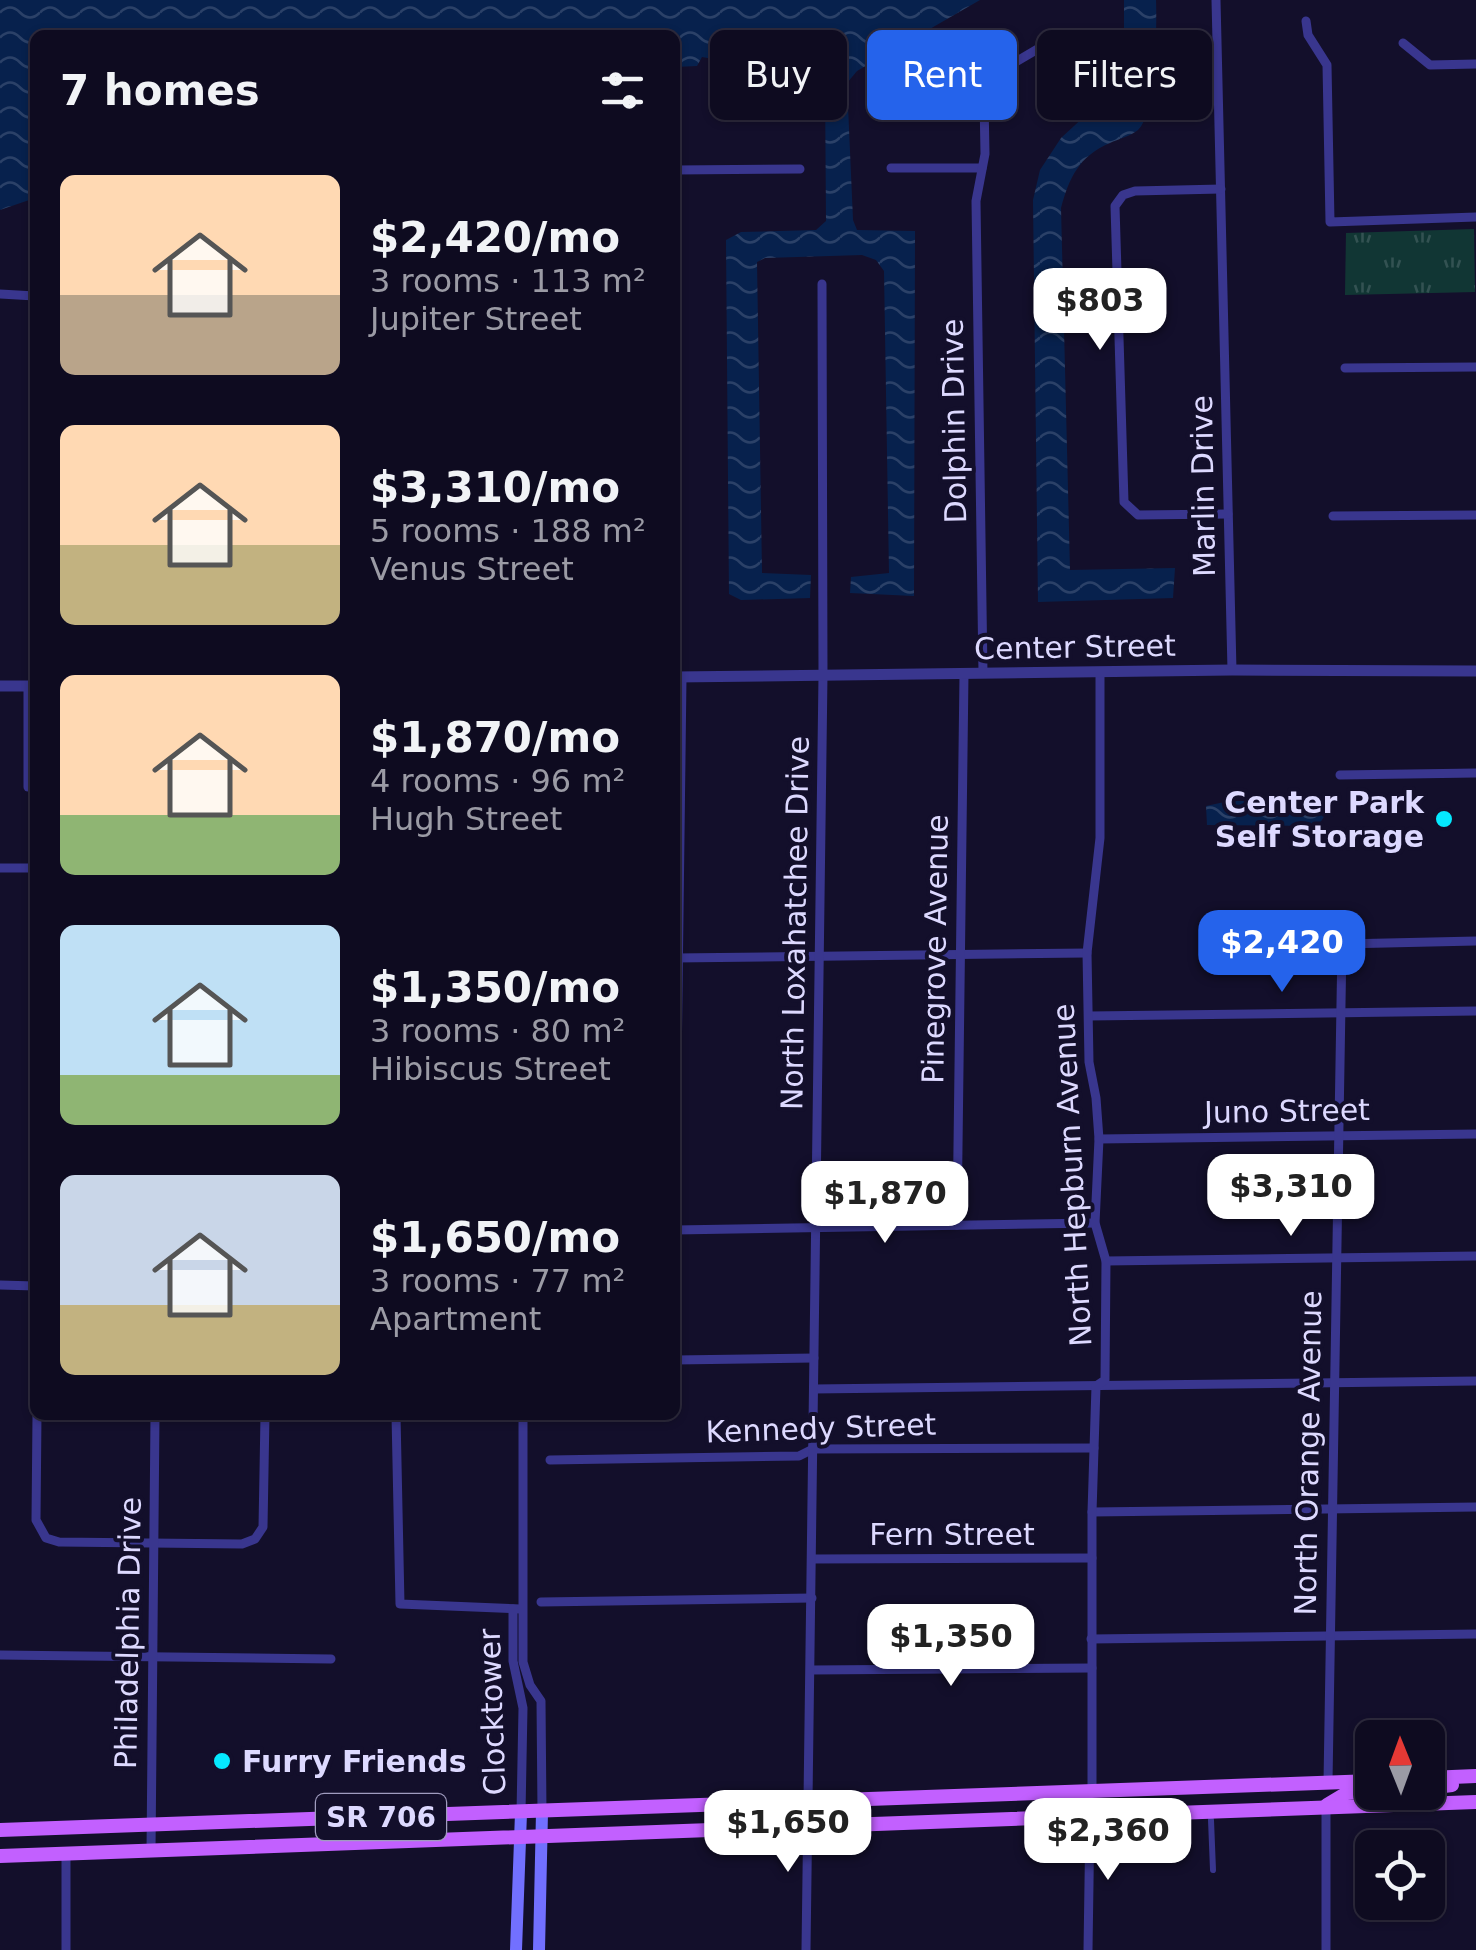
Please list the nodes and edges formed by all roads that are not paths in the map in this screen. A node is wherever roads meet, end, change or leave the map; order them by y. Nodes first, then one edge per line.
1 (1216, 0) edge
2 (1306, 21) dead end
3 (1402, 43) dead end
4 (1037, 50) edge
5 (1476, 64) edge
6 (891, 168) dead end
7 (982, 168) junction
8 (800, 169) dead end
9 (680, 170) edge
10 (1221, 189) junction
11 (1476, 217) edge
12 (822, 284) dead end
13 (0, 294) edge
14 (30, 296) edge
15 (1476, 367) edge
16 (1345, 368) dead end
17 (1228, 514) junction
18 (1334, 516) dead end
19 (1476, 516) edge
20 (1232, 670) junction
21 (1476, 670) edge
22 (1100, 672) junction
23 (982, 673) junction
24 (964, 674) junction
25 (823, 675) junction
26 (680, 677) edge
27 (0, 686) edge
28 (30, 686) edge
29 (30, 720) edge
30 (1476, 773) edge
31 (1340, 775) dead end
32 (28, 787) dead end
33 (0, 868) edge
34 (30, 868) edge
35 (1476, 942) edge
36 (1086, 953) junction
37 (960, 954) junction
38 (819, 956) junction
39 (680, 958) edge
40 (1476, 1011) edge
41 (1341, 1014) junction
42 (1089, 1016) junction
43 (1476, 1134) edge
44 (1339, 1136) junction
45 (1098, 1139) junction
46 (1095, 1223) junction
47 (957, 1226) junction
48 (816, 1228) junction
49 (680, 1230) edge
50 (1476, 1256) edge
51 (1337, 1258) junction
52 (1106, 1261) junction
53 (0, 1286) edge
54 (30, 1286) edge
55 (814, 1358) junction
56 (680, 1360) edge
57 (1476, 1381) edge
58 (1335, 1382) junction
59 (1096, 1386) junction
60 (814, 1390) junction
61 (37, 1420) edge
62 (155, 1420) edge
63 (265, 1420) edge
64 (396, 1420) edge
65 (524, 1420) edge
66 (813, 1448) junction
67 (1094, 1448) junction
68 (550, 1460) dead end
69 (1476, 1508) edge
70 (1332, 1509) junction
71 (1092, 1512) junction
72 (154, 1543) junction
73 (1092, 1558) junction
74 (812, 1560) junction
75 (812, 1598) junction
76 (542, 1602) dead end
77 (517, 1609) junction
78 (1476, 1634) edge
79 (1330, 1636) junction
80 (1091, 1639) junction
81 (0, 1655) edge
82 (152, 1657) junction
83 (331, 1659) dead end
84 (1092, 1668) junction
85 (811, 1670) junction
86 (1470, 1776) edge
87 (1445, 1777) edge
88 (1355, 1781) edge
89 (1328, 1782) junction
90 (1445, 1786) edge
91 (1092, 1792) junction
92 (1355, 1792) edge
93 (810, 1802) junction
94 (1476, 1802) edge
95 (1326, 1807) junction
96 (521, 1812) junction
97 (542, 1812) junction
98 (1157, 1814) junction
99 (1090, 1816) junction
100 (1211, 1820) dead end
101 (809, 1824) junction
102 (151, 1825) junction
103 (0, 1830) edge
104 (542, 1835) junction
105 (518, 1836) junction
106 (152, 1852) junction
107 (66, 1854) junction
108 (0, 1856) edge
109 (1212, 1870) dead end
110 (66, 1950) edge
111 (516, 1950) edge
112 (540, 1950) edge
113 (806, 1950) edge
114 (1088, 1950) edge
115 (1326, 1950) edge

1 - 10 street, Marlin Drive
2 - 11 street
3 - 5 street
4 - 7 street, Dolphin Drive
6 - 7 street
7 - 23 street, Dolphin Drive
8 - 9 street
10 - 17 street, Marlin Drive
10 - 17 street
12 - 25 street, North Loxahatchee Drive
13 - 14 street
15 - 16 street
17 - 20 street, Marlin Drive
18 - 19 street
20 - 21 street, Center Street
20 - 22 street, Center Street
22 - 23 street, Center Street
22 - 36 street, North Hepburn Avenue
23 - 24 street, Center Street
24 - 25 street, Center Street
24 - 37 street, Pinegrove Avenue
25 - 26 street, Center Street
25 - 38 street, North Loxahatchee Drive
27 - 28 street
29 - 32 street
30 - 31 street
33 - 34 street
35 - 41 street, North Orange Avenue
36 - 37 street
36 - 42 street, North Hepburn Avenue
37 - 38 street
37 - 47 street, Pinegrove Avenue
38 - 39 street
38 - 48 street, North Loxahatchee Drive
40 - 41 street
41 - 42 street
41 - 44 street, North Orange Avenue
42 - 45 street, North Hepburn Avenue
43 - 44 street, Juno Street
44 - 45 street, Juno Street
44 - 51 street, North Orange Avenue
45 - 46 street, North Hepburn Avenue
46 - 47 street
46 - 52 street, North Hepburn Avenue
47 - 48 street
48 - 49 street
48 - 55 street, North Loxahatchee Drive
50 - 51 street
51 - 52 street
51 - 58 street, North Orange Avenue
52 - 59 street, North Hepburn Avenue
53 - 54 street
55 - 56 street
55 - 60 street, North Loxahatchee Drive
57 - 58 street
58 - 59 street
58 - 70 street, North Orange Avenue
59 - 60 street
59 - 67 street, North Hepburn Avenue
60 - 66 street, North Loxahatchee Drive
61 - 72 street
62 - 72 street, Philadelphia Drive
63 - 72 street
64 - 77 street, Clocktower
65 - 77 street, Clocktower
66 - 67 street, Kennedy Street
66 - 68 street, Kennedy Street
66 - 74 street, North Loxahatchee Drive
67 - 71 street, North Hepburn Avenue
69 - 70 street
70 - 71 street
70 - 79 street, North Orange Avenue
71 - 73 street, North Hepburn Avenue
72 - 82 street, Philadelphia Drive
73 - 74 street, Fern Street
73 - 80 street, North Hepburn Avenue
74 - 75 street, North Loxahatchee Drive
75 - 76 street
75 - 85 street, North Loxahatchee Drive
77 - 96 street, Clocktower
77 - 97 street, Clocktower
78 - 79 street
79 - 80 street
79 - 89 street, North Orange Avenue
80 - 84 street, North Hepburn Avenue
81 - 82 street
82 - 83 street
82 - 102 street, Philadelphia Drive
84 - 85 street
84 - 91 street, North Hepburn Avenue
85 - 93 street, North Loxahatchee Drive
86 - 87 main road
86 - 90 main road
88 - 89 main road, SR 706
89 - 91 main road, SR 706
89 - 98 main road
91 - 93 main road, SR 706
92 - 95 main road
93 - 97 main road, SR 706
93 - 101 street, North Loxahatchee Drive
94 - 95 main road, SR 706
95 - 98 main road, SR 706
95 - 115 street
96 - 97 main road, SR 706
96 - 102 main road, SR 706
96 - 105 main road
97 - 104 main road
98 - 99 main road, SR 706
99 - 101 main road, SR 706
99 - 114 street
100 - 109 street
101 - 104 main road, SR 706
101 - 113 street, North Loxahatchee Drive
102 - 103 main road, SR 706
102 - 106 street, Philadelphia Drive
104 - 105 main road, SR 706
104 - 112 main road
105 - 106 main road, SR 706
105 - 111 main road
106 - 107 main road, SR 706
107 - 108 main road, SR 706
107 - 110 street

